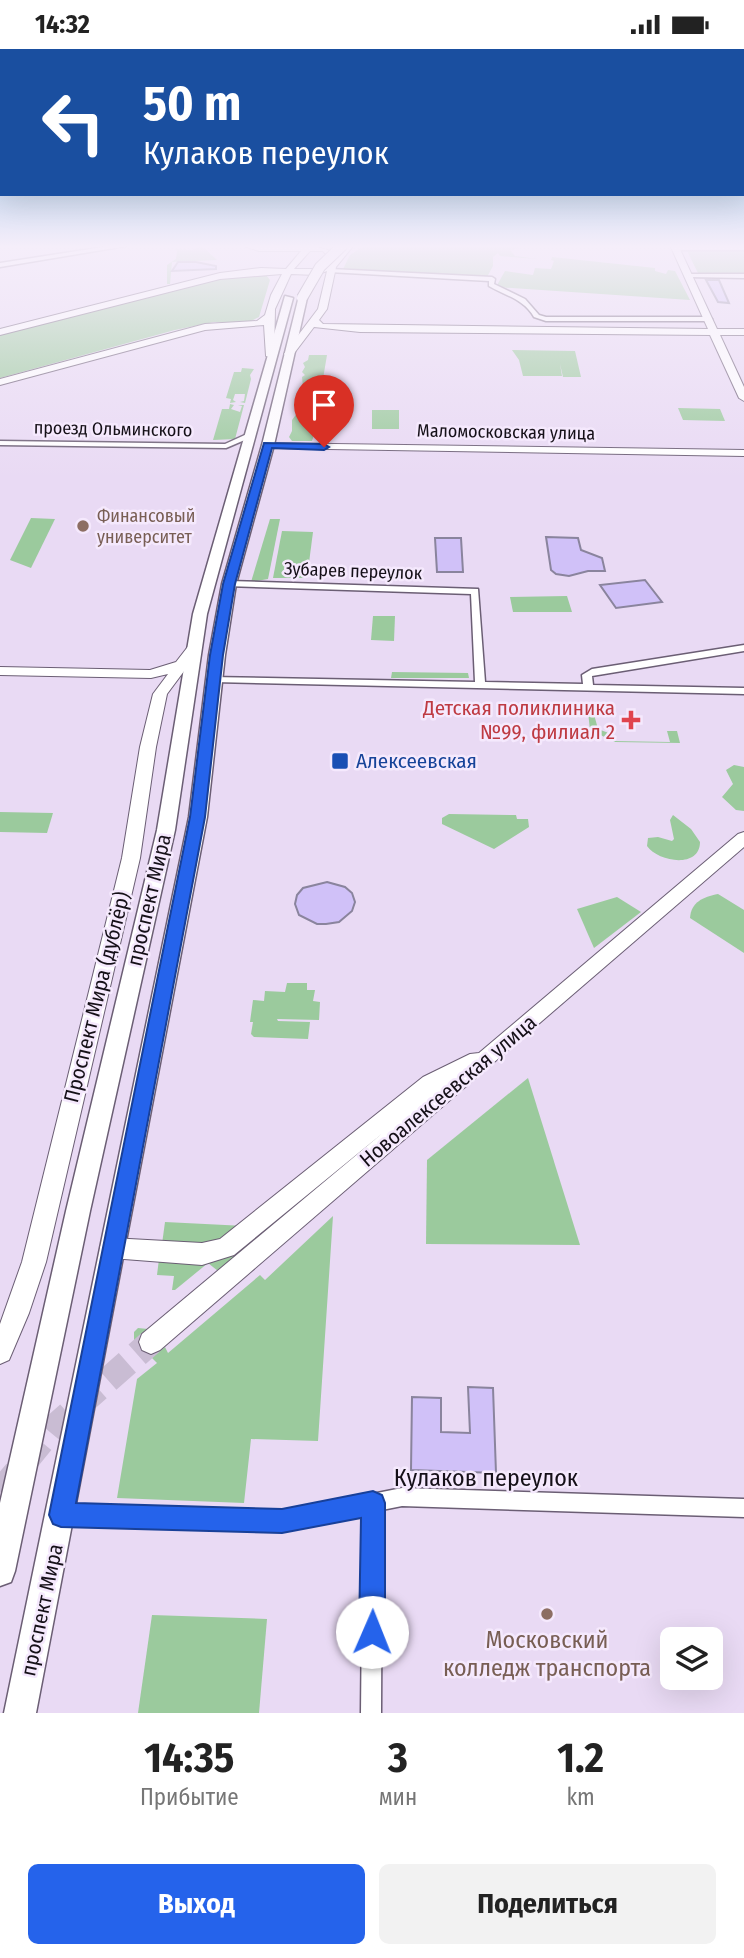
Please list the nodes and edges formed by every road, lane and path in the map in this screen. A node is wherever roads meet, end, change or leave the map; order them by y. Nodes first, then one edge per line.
1 (37, 323) edge
2 (261, 323) edge
3 (268, 323) edge
4 (281, 323) edge
5 (296, 323) edge
6 (311, 323) edge
7 (314, 323) edge
8 (711, 323) edge
9 (360, 329) junction
10 (0, 332) edge
11 (715, 332) junction
12 (744, 332) edge
13 (302, 335) junction
14 (289, 354) junction
15 (271, 356) junction
16 (0, 382) edge
17 (744, 398) edge
18 (250, 436) junction
19 (0, 443) edge
20 (268, 445) junction
21 (226, 446) junction
22 (744, 453) edge
23 (243, 464) junction
24 (229, 584) junction
25 (195, 647) junction
26 (744, 648) edge
27 (179, 666) junction
28 (0, 671) edge
29 (151, 674) junction
30 (214, 679) junction
31 (168, 681) junction
32 (480, 685) junction
33 (588, 688) junction
34 (744, 691) edge
35 (187, 697) junction
36 (744, 838) edge
37 (499, 1049) junction
38 (111, 1248) junction
39 (151, 1342) tunnel mouth
40 (0, 1352) edge
41 (373, 1503) junction
42 (744, 1508) edge
43 (61, 1515) junction
44 (1, 1563) edge
45 (20, 1713) edge
46 (371, 1713) edge

1 - 10 street
2 - 16 street
3 - 15 street
4 - 15 main road, проспект Мира
5 - 14 main road, проспект Мира, bridge
6 - 13 street
7 - 9 street
8 - 11 street
9 - 11 street
9 - 13 street
11 - 12 street
11 - 17 street
13 - 14 street
14 - 20 main road, проспект Мира
15 - 18 main road, проспект Мира
18 - 21 street, проезд Ольминского
18 - 23 main road, проспект Мира
19 - 21 street, проезд Ольминского
20 - 22 street, Маломосковская улица
20 - 24 main road, проспект Мира
21 - 23 street
23 - 25 main road, проспект Мира
24 - 30 main road, проспект Мира
24 - 32 street, Зубарев переулок
25 - 27 street, Проспект Мира (дублёр)
25 - 35 main road, проспект Мира
26 - 33 street
27 - 29 street
27 - 31 street, Проспект Мира (дублёр)
28 - 29 street
29 - 31 street
30 - 32 street
30 - 38 main road, проспект Мира
31 - 35 street
31 - 40 street, Проспект Мира (дублёр)
32 - 33 street
33 - 34 street
35 - 44 main road, проспект Мира
36 - 37 street, Новоалексеевская улица
37 - 38 street
37 - 39 street, Новоалексеевская улица
38 - 43 main road, проспект Мира
41 - 42 street, Кулаков переулок
41 - 43 street, Кулаков переулок
41 - 46 street
43 - 45 main road, проспект Мира

